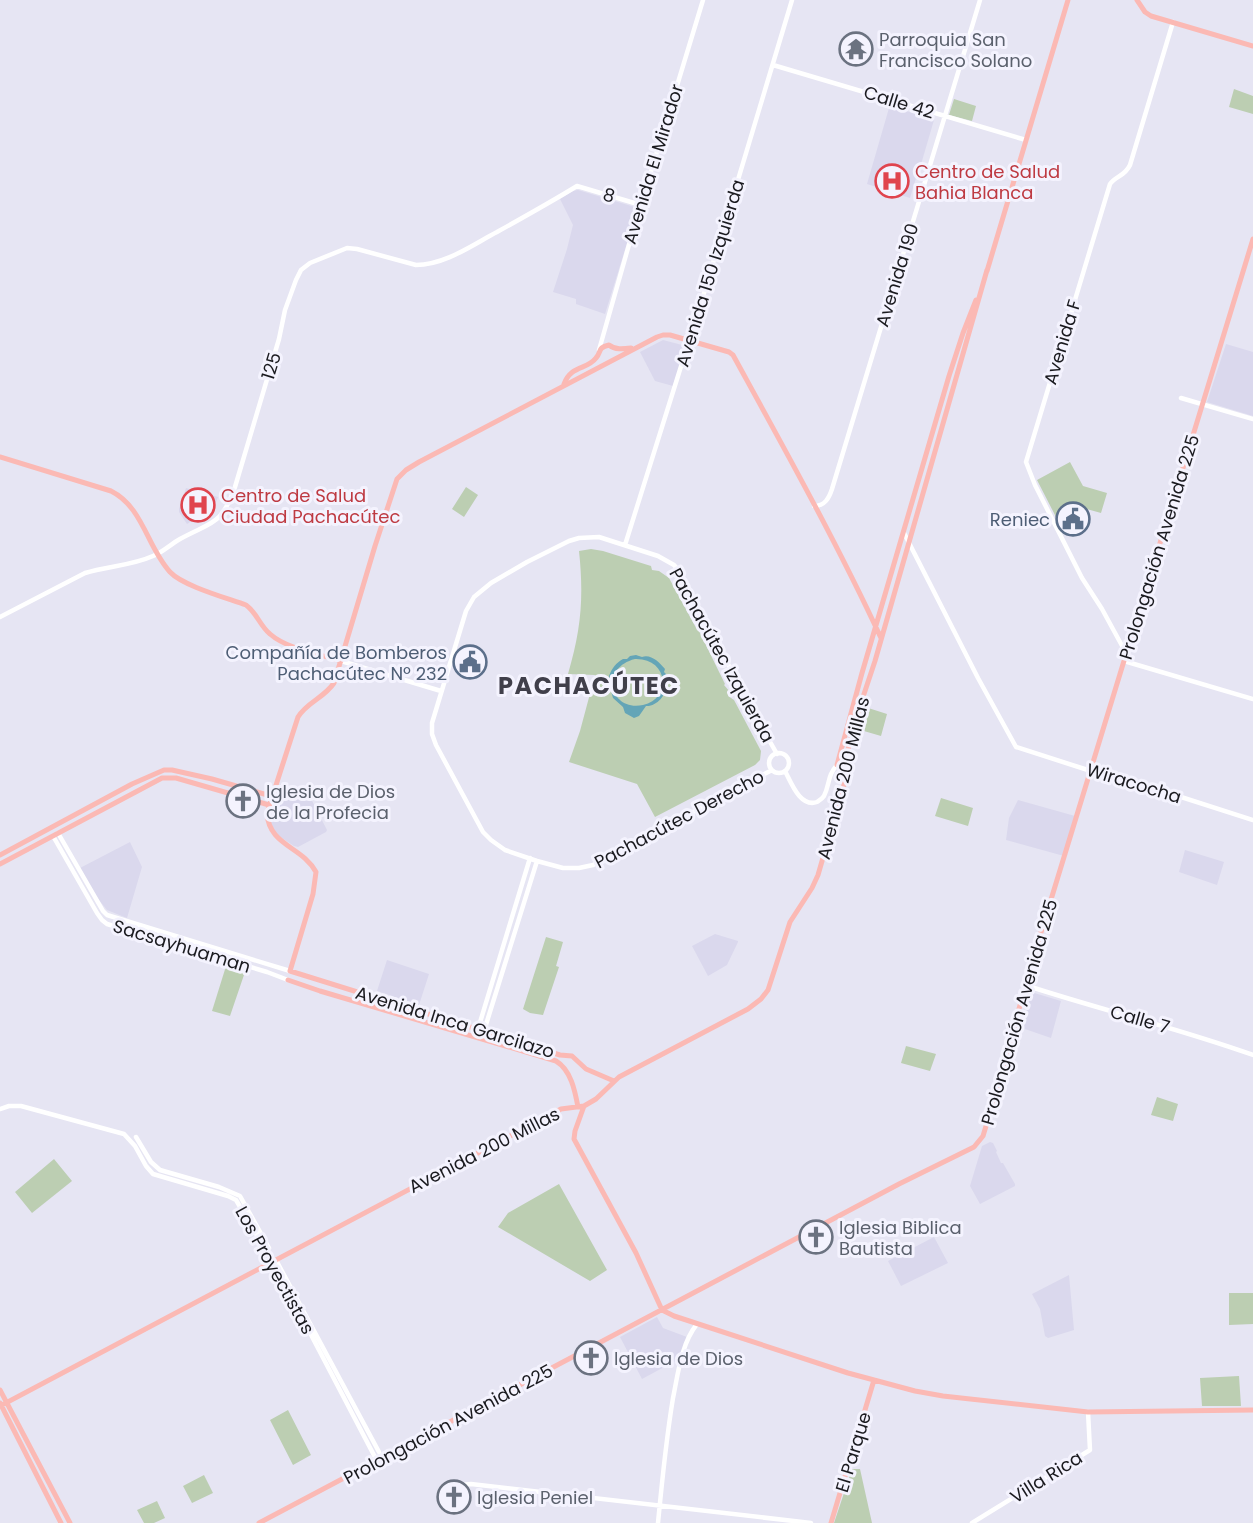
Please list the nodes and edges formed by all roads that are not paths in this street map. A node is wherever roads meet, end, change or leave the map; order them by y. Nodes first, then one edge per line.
1 (703, 0) edge
2 (792, 0) edge
3 (980, 0) edge
4 (1068, 0) edge
5 (1137, 0) edge
6 (1173, 22) junction
7 (1253, 46) edge
8 (772, 65) junction
9 (945, 116) junction
10 (1026, 140) junction
11 (577, 186) joint
12 (641, 205) junction
13 (1253, 239) edge
14 (987, 270) junction
15 (606, 328) junction
16 (690, 340) junction
17 (610, 346) junction
18 (636, 347) junction
19 (599, 350) junction
20 (612, 360) junction
21 (573, 371) junction
22 (578, 378) junction
23 (563, 385) junction
24 (1181, 398) dead end
25 (1202, 404) junction
26 (1253, 419) edge
27 (0, 457) edge
28 (814, 506) junction
29 (904, 533) junction
30 (908, 541) junction
31 (625, 545) junction
32 (158, 554) junction
33 (0, 617) edge
34 (876, 627) junction
35 (458, 636) joint
36 (881, 638) junction
37 (1126, 653) junction
38 (340, 661) junction
39 (1124, 661) junction
40 (441, 691) junction
41 (1253, 699) edge
42 (777, 754) junction
43 (840, 766) junction
44 (772, 770) junction
45 (785, 771) junction
46 (1090, 771) junction
47 (271, 796) junction
48 (269, 805) junction
49 (1253, 820) edge
50 (56, 834) junction
51 (0, 855) edge
52 (530, 858) junction
53 (537, 861) junction
54 (0, 864) edge
55 (290, 971) junction
56 (288, 980) joint
57 (1025, 986) junction
58 (481, 1030) junction
59 (1253, 1055) edge
60 (614, 1081) junction
61 (581, 1106) junction
62 (0, 1109) edge
63 (136, 1137) dead end
64 (269, 1248) dead end
65 (274, 1261) junction
66 (662, 1310) junction
67 (697, 1323) junction
68 (874, 1380) junction
69 (0, 1390) edge
70 (2, 1404) edge
71 (1253, 1410) edge
72 (1088, 1412) junction
73 (379, 1452) dead end
74 (377, 1461) junction
75 (451, 1486) dead end
76 (659, 1506) junction
77 (61, 1523) edge
78 (70, 1523) edge
79 (259, 1523) edge
80 (658, 1523) edge
81 (811, 1523) edge
82 (831, 1523) edge
83 (972, 1523) edge

1 - 12 street, Avenida El Mirador
2 - 8 street, Avenida 150 Izquierda
3 - 9 street, Avenida 190
4 - 10 main road, Avenida 200 Millas
5 - 6 main road
6 - 7 main road
6 - 37 street, Avenida F
8 - 9 street, Calle 42
8 - 16 street, Avenida 150 Izquierda
9 - 10 street, Calle 42
9 - 28 street, Avenida 190
10 - 14 main road, Avenida 200 Millas
11 - 12 street, 8
11 - 32 street, 125
12 - 15 street, Avenida El Mirador
13 - 25 main road, Prolongación Avenida 225
14 - 29 main road, Avenida 200 Millas
14 - 30 main road, Avenida 200 Millas
15 - 17 street, Avenida El Mirador
15 - 19 street, Avenida El Mirador
16 - 18 main road
16 - 28 main road
16 - 31 street, Avenida 150 Izquierda
17 - 18 main road
17 - 19 main road
17 - 20 main road
18 - 20 main road
19 - 21 main road
20 - 22 main road
21 - 22 main road
21 - 23 main road
22 - 23 main road
23 - 38 main road
24 - 25 street
25 - 26 street
25 - 37 main road, Prolongación Avenida 225
27 - 32 main road
28 - 34 main road
29 - 30 street
29 - 34 main road, Avenida 200 Millas
30 - 36 main road, Avenida 200 Millas
30 - 46 street, Wiracocha
31 - 35 street, Pachacútec Izquierda
31 - 42 street, Pachacútec Izquierda
32 - 33 street, 125
32 - 38 main road
34 - 36 main road
34 - 43 main road, Avenida 200 Millas
35 - 40 street, Pachacútec Derecho
36 - 43 main road, Avenida 200 Millas
37 - 39 main road, Prolongación Avenida 225
38 - 40 street
38 - 47 main road
39 - 41 street
39 - 46 main road, Prolongación Avenida 225
40 - 52 street, Pachacútec Derecho
42 - 44 street
42 - 45 street
43 - 45 street
43 - 60 main road, Avenida 200 Millas
44 - 45 street
44 - 53 street, Pachacútec Derecho
46 - 49 street, Wiracocha
46 - 57 main road, Prolongación Avenida 225
47 - 48 main road
47 - 51 main road
48 - 50 main road
48 - 55 main road
50 - 54 main road
50 - 55 street
50 - 56 street, Sacsayhuaman
52 - 53 street, Pachacútec Derecho
52 - 58 street
53 - 58 street
55 - 58 main road, Avenida Inca Garcilazo
56 - 61 main road, Avenida Inca Garcilazo
57 - 59 street, Calle 7
57 - 66 main road, Prolongación Avenida 225
58 - 60 main road, Avenida Inca Garcilazo
60 - 61 main road, Avenida 200 Millas
61 - 65 main road, Avenida 200 Millas
61 - 66 main road
62 - 65 street, Los Proyectistas
63 - 64 street
65 - 70 main road, Avenida 200 Millas
65 - 73 street
65 - 74 street, Los Proyectistas
66 - 67 main road
66 - 74 main road, Prolongación Avenida 225
67 - 68 main road
67 - 76 street
68 - 72 main road
68 - 82 main road, El Parque
69 - 70 main road
70 - 77 main road
70 - 78 main road
71 - 72 main road
72 - 83 street, Villa Rica
74 - 79 main road, Prolongación Avenida 225
75 - 76 street
76 - 80 street
76 - 81 street

